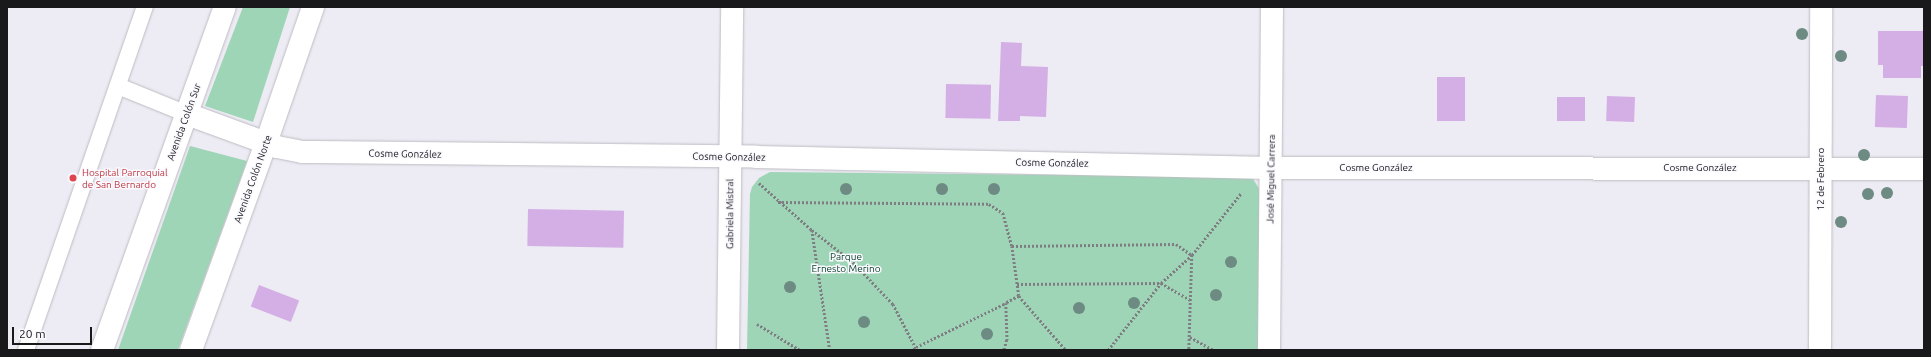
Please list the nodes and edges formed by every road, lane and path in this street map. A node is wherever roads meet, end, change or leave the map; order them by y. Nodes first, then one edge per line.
1 (145, 7) edge
2 (225, 7) edge
3 (313, 7) edge
4 (732, 7) edge
5 (1272, 7) edge
6 (1821, 7) edge
7 (118, 86) junction
8 (187, 114) junction
9 (266, 143) junction
10 (730, 157) junction
11 (1270, 168) junction
12 (1821, 168) junction
13 (1924, 169) edge
14 (730, 179) junction
15 (1245, 188) dead end
16 (778, 202) junction
17 (812, 230) junction
18 (1012, 246) junction
19 (1192, 255) junction
20 (1161, 282) junction
21 (1017, 284) junction
22 (1019, 296) junction
23 (1190, 301) junction
24 (1006, 303) junction
25 (757, 324) dead end
26 (1190, 337) junction
27 (916, 348) edge
28 (26, 350) edge
29 (102, 350) edge
30 (191, 350) edge
31 (728, 350) edge
32 (800, 350) edge
33 (830, 350) edge
34 (913, 350) edge
35 (1004, 350) edge
36 (1066, 350) edge
37 (1108, 350) edge
38 (1189, 350) edge
39 (1213, 350) edge
40 (1269, 350) edge
41 (1820, 350) edge

1 - 7 lane
2 - 8 street, Avenida Colón Sur
3 - 9 street, Avenida Colón Norte
4 - 10 street, Gabriela Mistral
5 - 11 street, José Miguel Carrera
6 - 12 street, 12 de Febrero
7 - 8 lane
7 - 28 lane
8 - 9 street, Cosme González
8 - 29 street, Avenida Colón Sur
9 - 10 street, Cosme González
9 - 30 street, Avenida Colón Norte
10 - 11 street, Cosme González
10 - 14 street, Gabriela Mistral
11 - 12 street, Cosme González
11 - 40 street, José Miguel Carrera
12 - 13 street, Cosme González
12 - 41 street, 12 de Febrero
14 - 16 path
14 - 31 street, Gabriela Mistral
15 - 19 path
16 - 17 path
16 - 18 path
17 - 27 path
17 - 33 path
18 - 19 path
18 - 21 path
19 - 20 path
19 - 23 path
20 - 21 path
20 - 23 path
20 - 37 path
21 - 22 path
22 - 24 path
22 - 36 path
23 - 26 path
24 - 27 path
24 - 35 path
25 - 32 path
26 - 38 path
26 - 39 path
27 - 34 path

